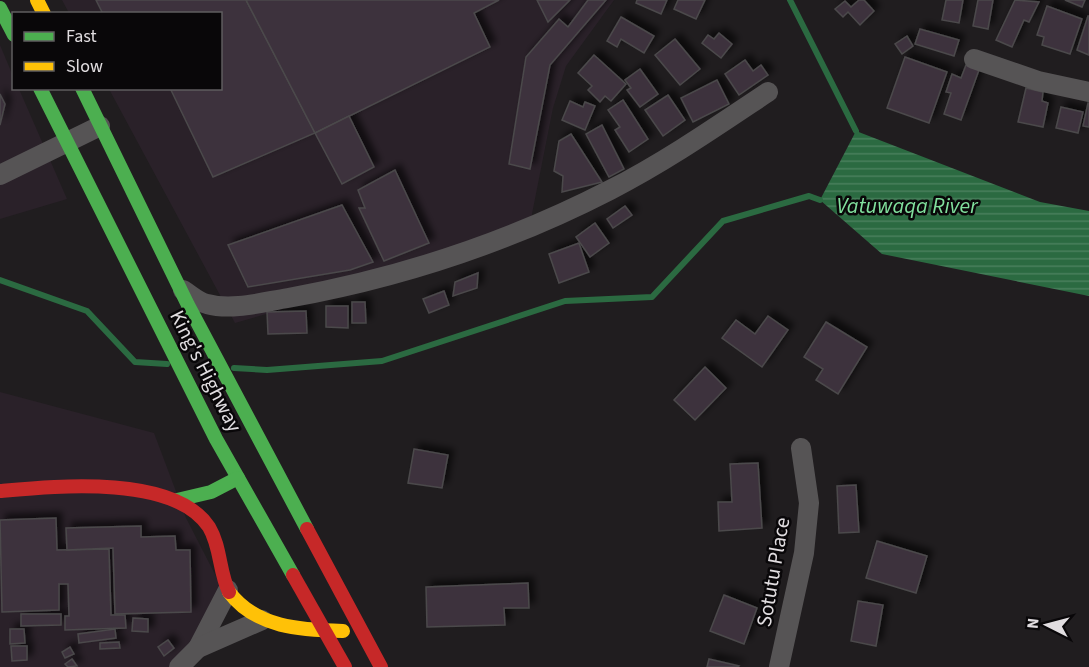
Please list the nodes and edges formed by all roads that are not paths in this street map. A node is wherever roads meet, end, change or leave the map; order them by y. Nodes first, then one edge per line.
1 (0, 8) edge
2 (12, 31) edge
3 (974, 59) dead end
4 (41, 90) edge
5 (83, 90) edge
6 (768, 92) dead end
7 (1089, 92) edge
8 (100, 126) junction
9 (66, 142) junction
10 (0, 175) edge
11 (184, 296) junction
12 (801, 448) dead end
13 (238, 478) junction
14 (0, 491) edge
15 (177, 500) junction
16 (228, 590) junction
17 (262, 620) junction
18 (324, 631) junction
19 (360, 631) junction
20 (198, 648) junction
21 (179, 667) edge
22 (345, 667) edge
23 (381, 667) edge
24 (779, 667) edge

1 - 2 main road
3 - 7 street
4 - 9 main road, King's Highway
5 - 8 main road, King's Highway
6 - 11 street
8 - 9 street
8 - 11 main road, King's Highway
9 - 10 street
9 - 13 main road, King's Highway
11 - 19 main road, King's Highway
12 - 24 street, Sotutu Place
13 - 15 main road
13 - 18 main road, King's Highway
14 - 15 main road
15 - 16 main road
16 - 17 main road
16 - 20 street
17 - 18 main road
17 - 20 street
18 - 19 main road
18 - 22 main road, King's Highway
19 - 23 main road, King's Highway
20 - 21 street

